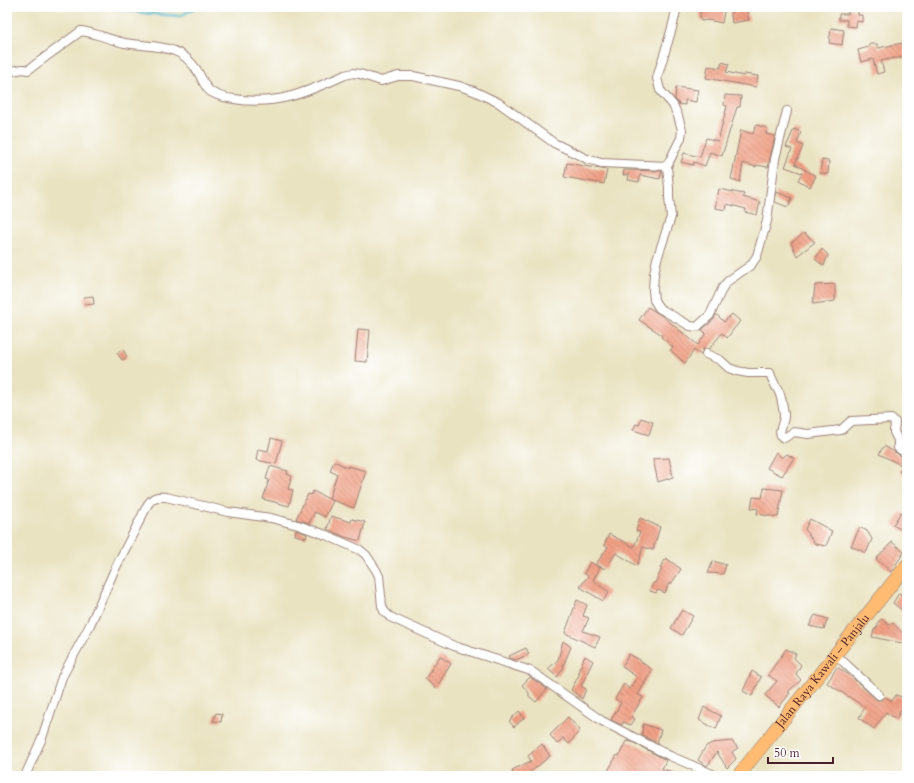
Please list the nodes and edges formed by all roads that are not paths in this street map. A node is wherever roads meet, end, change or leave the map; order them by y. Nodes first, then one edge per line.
1 (676, 7) edge
2 (7, 72) edge
3 (787, 111) dead end
4 (667, 166) junction
5 (706, 354) dead end
6 (907, 454) edge
7 (907, 565) edge
8 (836, 655) junction
9 (879, 695) dead end
10 (742, 774) edge
11 (25, 776) edge
12 (717, 776) edge

1 - 4 street
2 - 4 street
3 - 4 street
5 - 6 street
7 - 8 main road, Jalan Raya Kawali – Panjalu
8 - 9 street
8 - 10 main road, Jalan Raya Kawali – Panjalu
11 - 12 street

